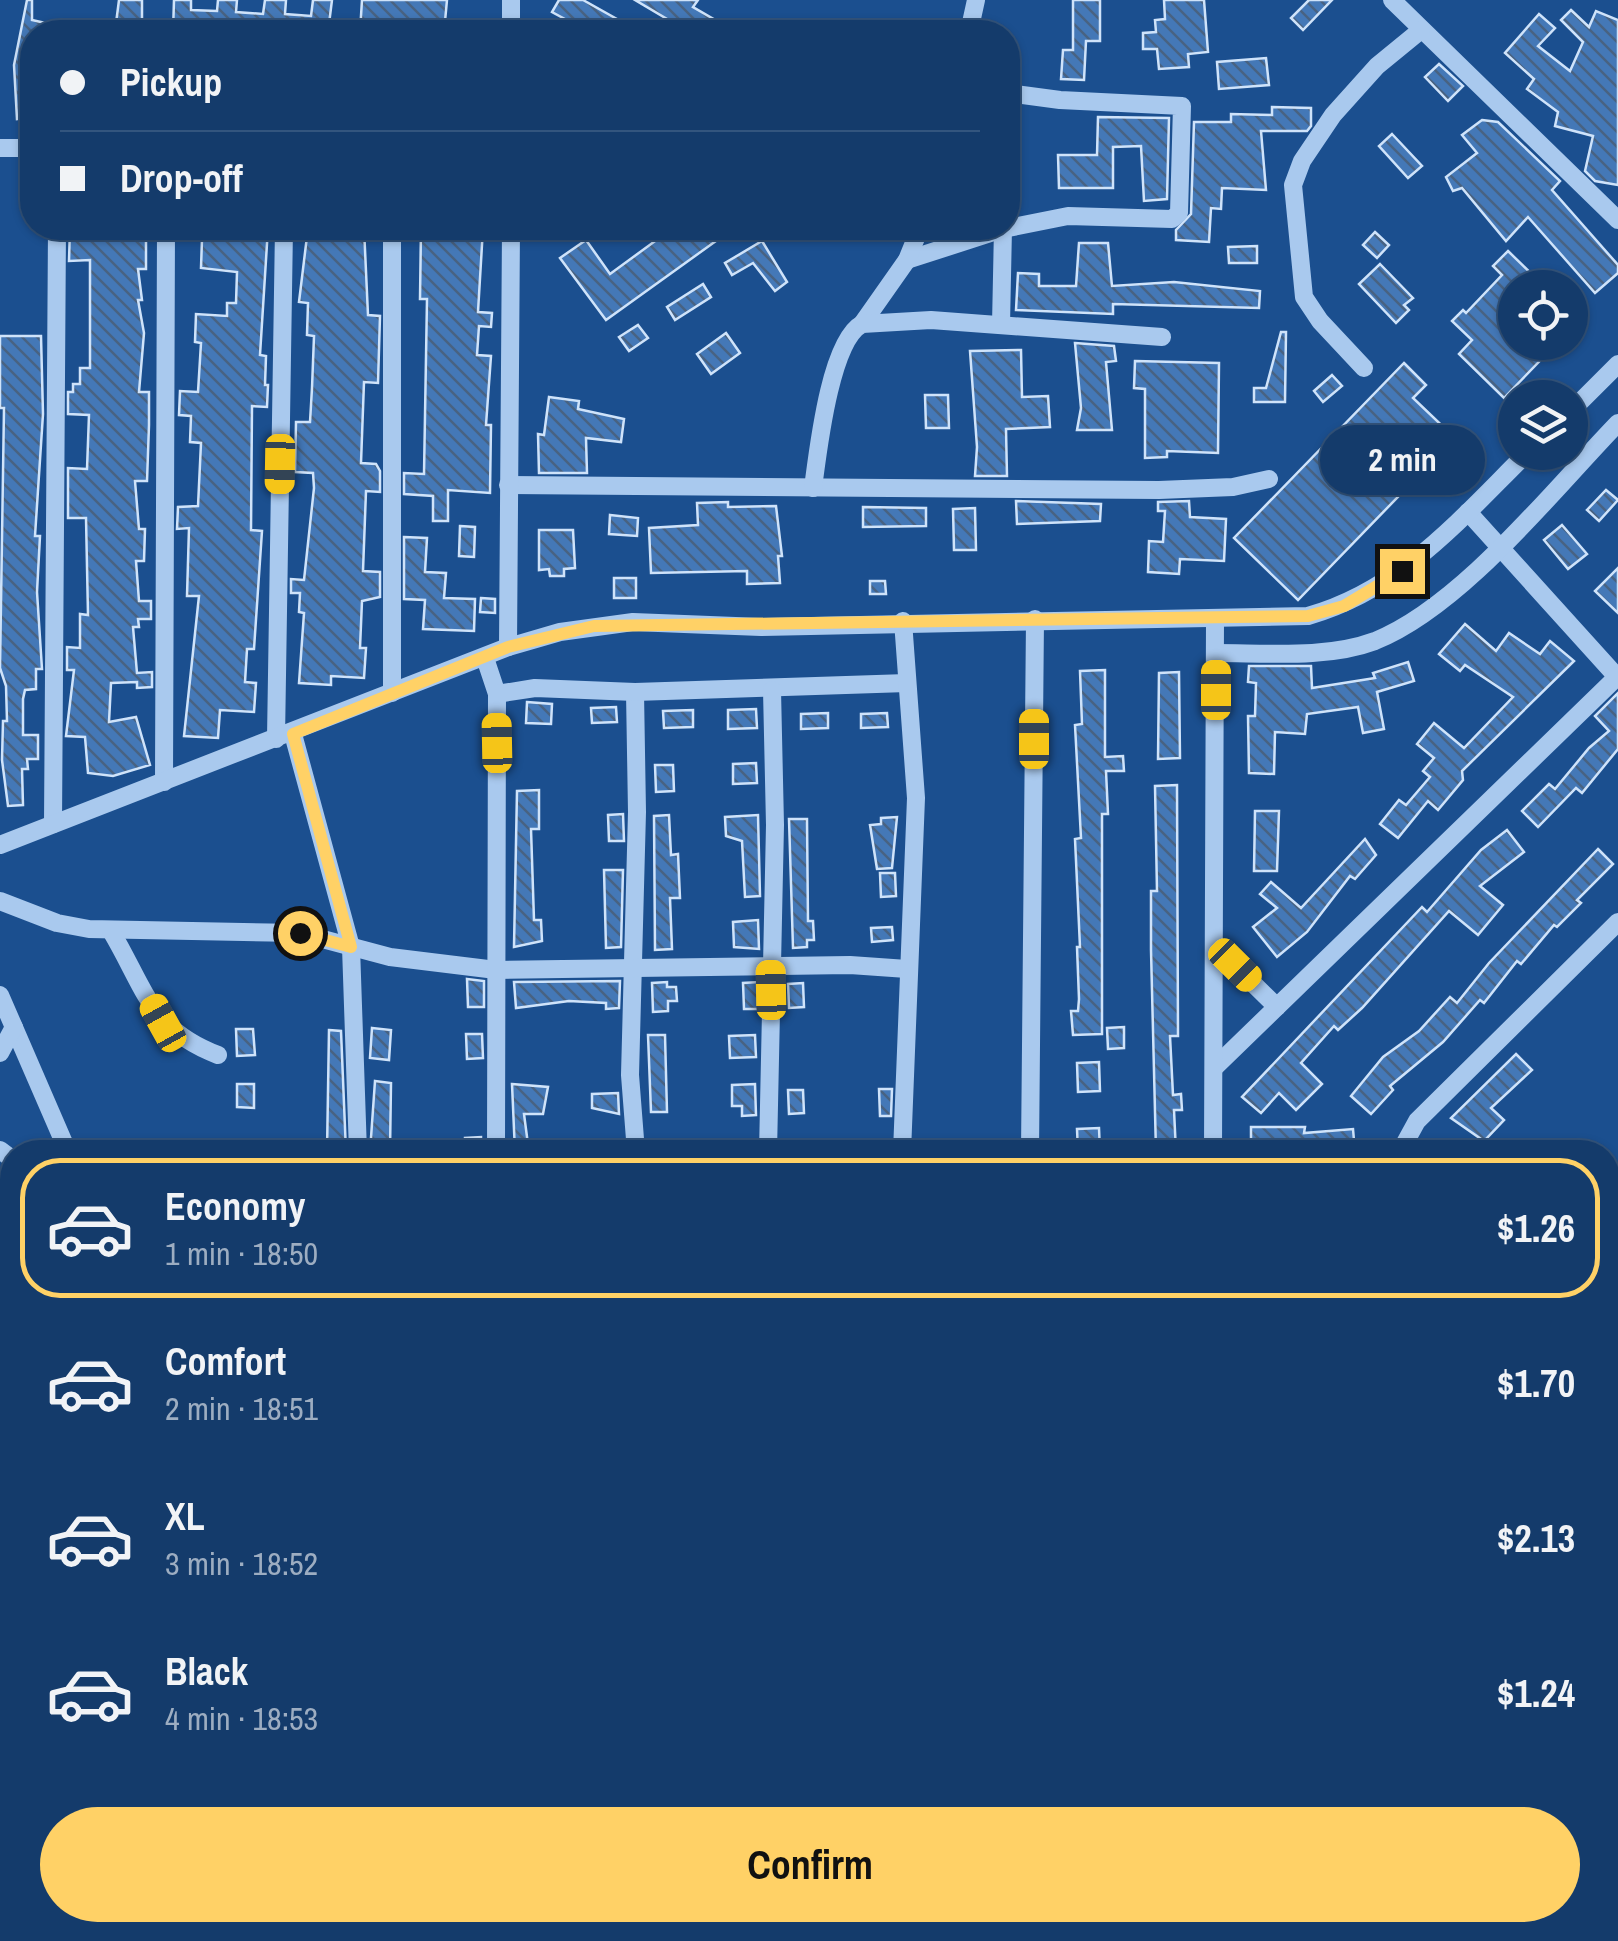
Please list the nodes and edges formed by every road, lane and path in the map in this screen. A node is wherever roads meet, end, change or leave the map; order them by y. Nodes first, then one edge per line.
1 (1392, 0) edge
2 (1421, 30) junction
3 (1020, 94) edge
4 (1618, 220) edge
5 (1020, 225) edge
6 (57, 240) edge
7 (166, 240) edge
8 (284, 240) edge
9 (392, 240) edge
10 (511, 240) edge
11 (915, 240) edge
12 (967, 240) edge
13 (1003, 240) edge
14 (907, 260) junction
15 (862, 324) junction
16 (1001, 324) junction
17 (1162, 337) dead end
18 (1618, 364) edge
19 (1364, 368) dead end
20 (1588, 394) edge
21 (1618, 423) edge
22 (1510, 470) edge
23 (1269, 479) dead end
24 (508, 484) junction
25 (813, 488) junction
26 (1468, 512) junction
27 (1500, 544) junction
28 (1035, 619) junction
29 (903, 620) junction
30 (1214, 620) junction
31 (508, 647) junction
32 (1216, 653) junction
33 (485, 658) junction
34 (1618, 676) edge
35 (907, 683) junction
36 (772, 690) junction
37 (635, 692) junction
38 (392, 693) junction
39 (497, 694) junction
40 (285, 737) junction
41 (164, 782) junction
42 (52, 824) junction
43 (0, 845) edge
44 (0, 902) edge
45 (1618, 922) edge
46 (111, 932) junction
47 (1214, 945) junction
48 (351, 947) junction
49 (770, 967) junction
50 (633, 968) junction
51 (907, 969) junction
52 (496, 970) junction
53 (0, 994) edge
54 (1277, 1006) junction
55 (14, 1027) junction
56 (0, 1052) edge
57 (218, 1054) dead end
58 (1214, 1067) junction
59 (63, 1140) edge
60 (358, 1140) edge
61 (496, 1140) edge
62 (635, 1140) edge
63 (768, 1140) edge
64 (902, 1140) edge
65 (1030, 1140) edge
66 (1214, 1140) edge
67 (1407, 1140) edge

1 - 2 street
2 - 4 street
2 - 19 street
3 - 5 street
6 - 42 street
7 - 41 street
8 - 40 street
9 - 38 street
10 - 24 street
11 - 14 street
12 - 14 street
13 - 16 street
14 - 15 street
15 - 16 street
15 - 25 street
16 - 17 street
18 - 20 street
21 - 27 street
22 - 26 street
23 - 25 street
24 - 25 street
24 - 31 street
26 - 27 street
26 - 30 street
27 - 32 street
27 - 34 street
28 - 29 street
28 - 30 street
28 - 65 street
29 - 31 street
29 - 35 street
30 - 32 street
31 - 33 street
32 - 47 street
33 - 38 street
33 - 39 street
34 - 54 street
35 - 36 street
35 - 51 street
36 - 37 street
36 - 49 street
37 - 39 street
37 - 50 street
38 - 40 street
39 - 52 street
40 - 41 street
40 - 48 street
41 - 42 street
42 - 43 street
44 - 46 street
45 - 67 street
46 - 48 street
46 - 57 street
47 - 54 street
47 - 58 street
48 - 52 street
48 - 60 street
49 - 50 street
49 - 51 street
49 - 63 street
50 - 52 street
50 - 62 street
51 - 64 street
52 - 61 street
53 - 55 street
54 - 58 street
55 - 56 street
55 - 59 street
58 - 66 street

